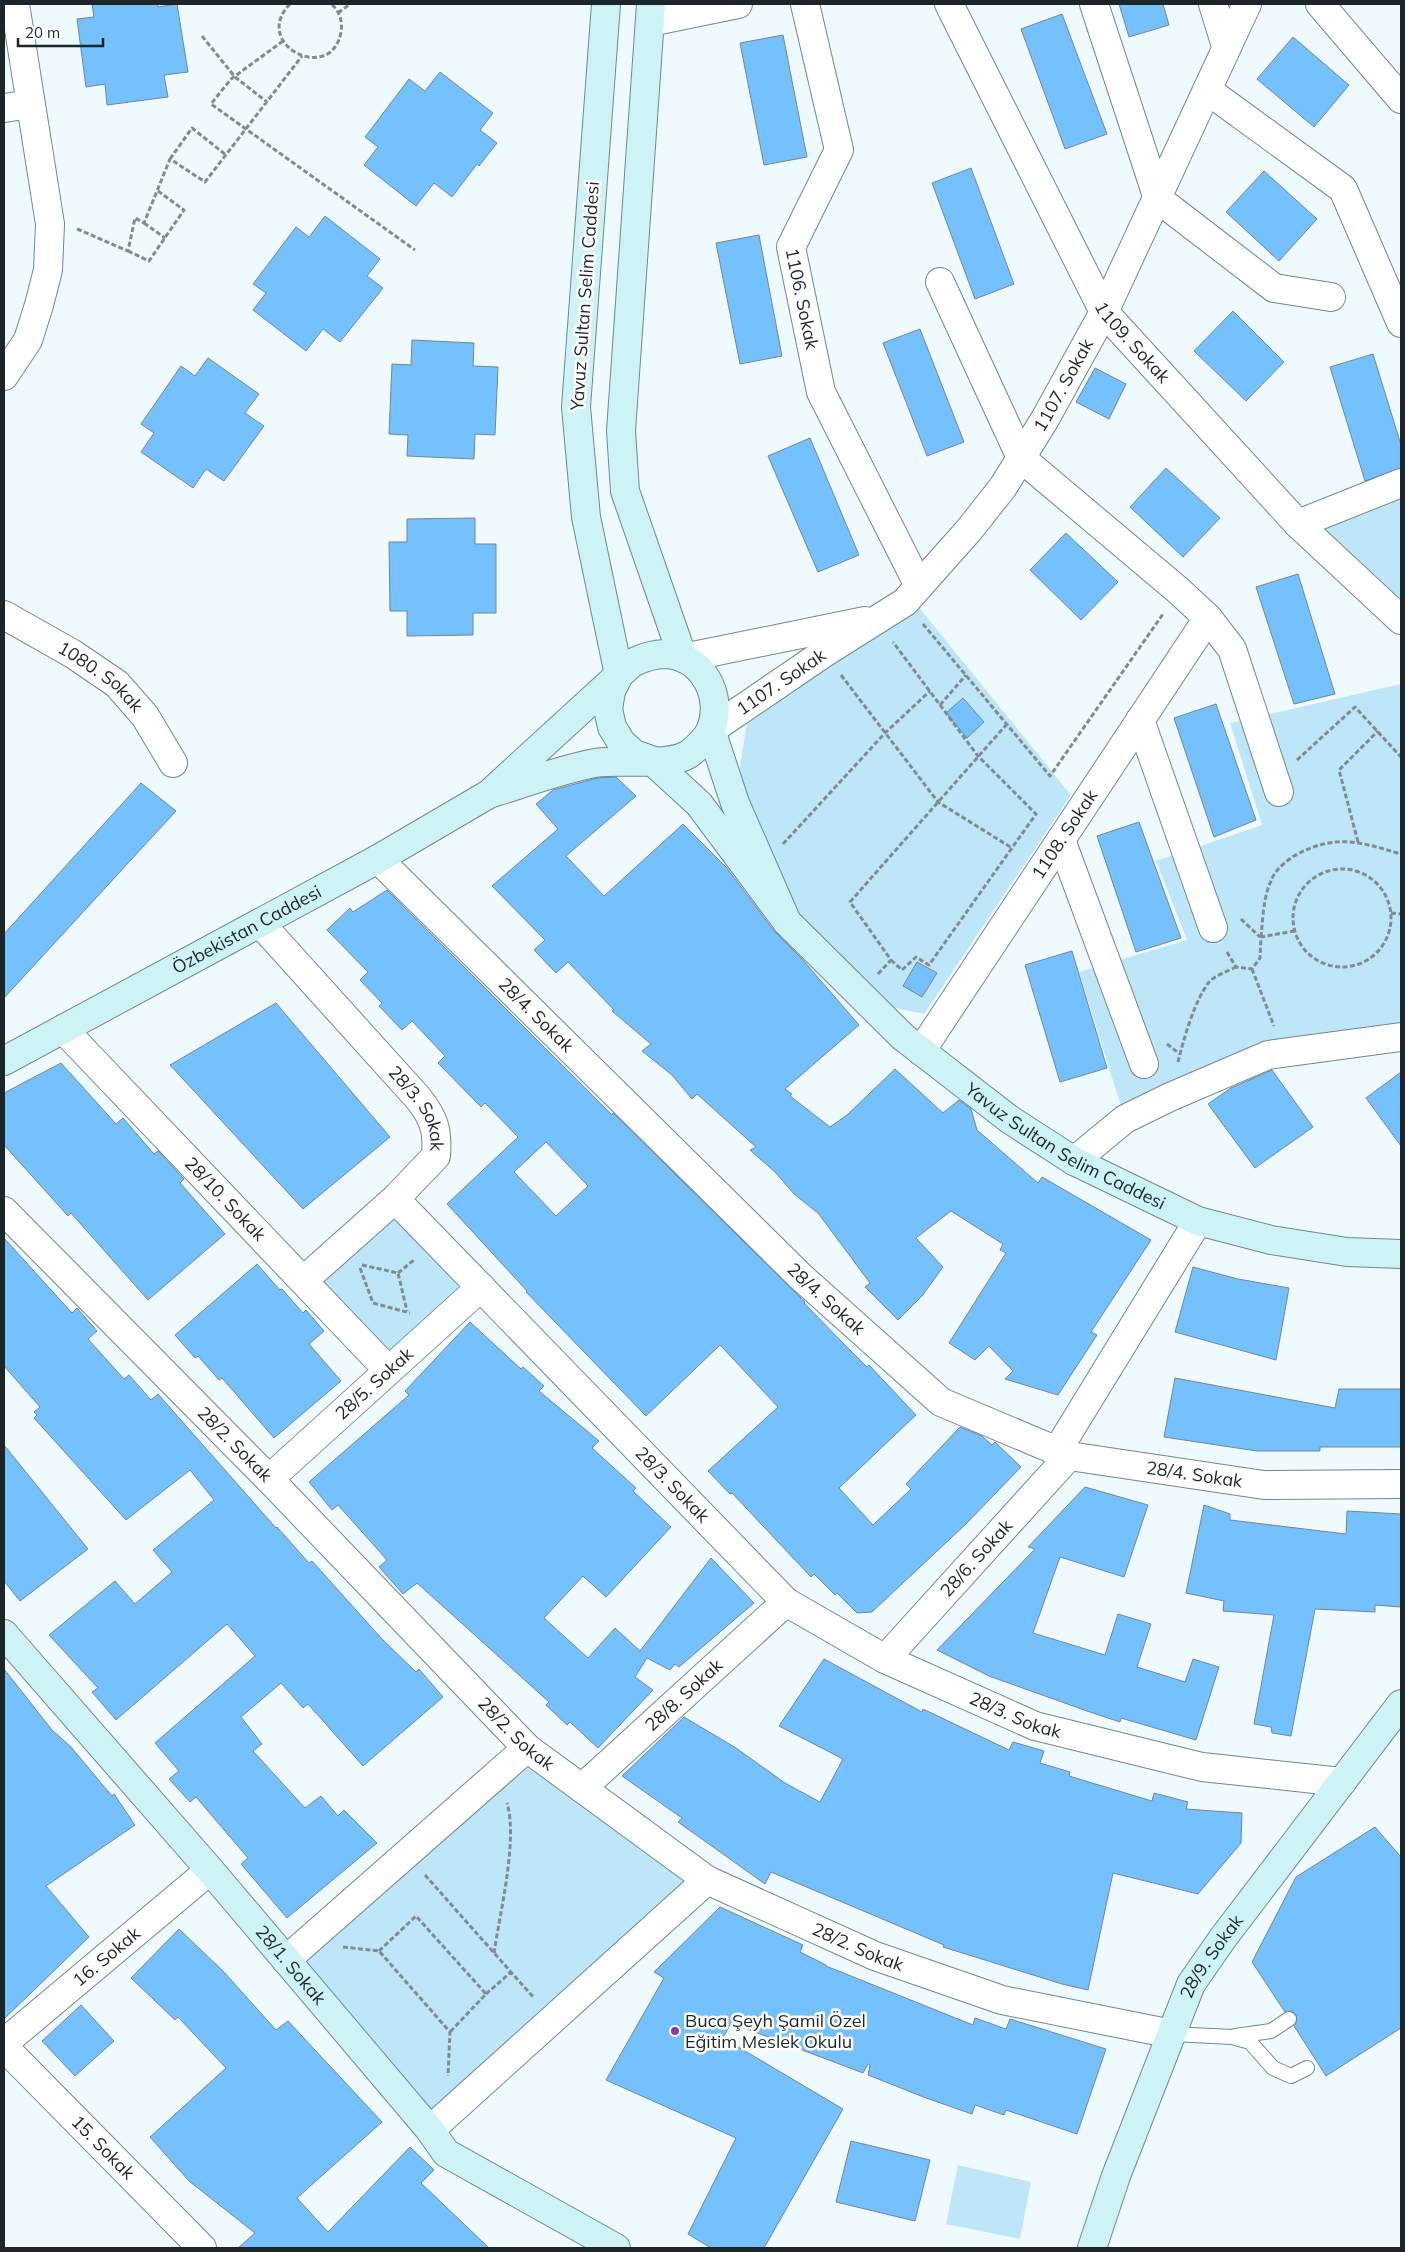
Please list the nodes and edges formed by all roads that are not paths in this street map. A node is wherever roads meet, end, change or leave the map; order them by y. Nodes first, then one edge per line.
1 (15, 4) edge
2 (606, 4) edge
3 (738, 4) edge
4 (806, 4) edge
5 (949, 4) edge
6 (1094, 4) edge
7 (1213, 4) edge
8 (1247, 4) edge
9 (1320, 4) edge
10 (651, 13) edge
11 (1226, 46) junction
12 (1397, 87) edge
13 (1207, 90) junction
14 (17, 106) edge
15 (1158, 198) junction
16 (940, 282) dead end
17 (1331, 297) dead end
18 (1104, 312) junction
19 (1401, 323) edge
20 (4, 376) edge
21 (1021, 458) junction
22 (1401, 483) edge
23 (1298, 524) junction
24 (912, 594) junction
25 (4, 615) edge
26 (1208, 618) junction
27 (877, 620) junction
28 (1401, 620) edge
29 (683, 658) junction
30 (619, 675) junction
31 (1140, 720) junction
32 (711, 730) junction
33 (651, 760) junction
34 (172, 763) dead end
35 (1277, 786) road end
36 (489, 794) junction
37 (1060, 840) junction
38 (378, 859) junction
39 (787, 922) junction
40 (260, 923) junction
41 (1213, 928) road end
42 (63, 1029) junction
43 (1401, 1037) edge
44 (921, 1051) junction
45 (4, 1061) edge
46 (1144, 1064) dead end
47 (1074, 1161) junction
48 (395, 1199) junction
49 (4, 1211) edge
50 (1198, 1221) junction
51 (1401, 1254) edge
52 (304, 1280) junction
53 (481, 1288) junction
54 (388, 1370) junction
55 (1063, 1454) junction
56 (269, 1479) junction
57 (1401, 1484) edge
58 (786, 1602) junction
59 (4, 1634) edge
60 (885, 1659) junction
61 (1400, 1707) edge
62 (527, 1748) junction
63 (1342, 1782) junction
64 (582, 1788) junction
65 (210, 1870) junction
66 (707, 1880) junction
67 (286, 1960) junction
68 (1289, 2019) dead end
69 (1172, 2034) junction
70 (1232, 2037) junction
71 (4, 2043) edge
72 (4, 2047) edge
73 (1307, 2068) dead end
74 (430, 2130) junction
75 (202, 2248) edge
76 (616, 2248) edge
77 (1092, 2248) edge

1 - 14 street
2 - 30 street, Yavuz Sultan Selim Caddesi
3 - 10 street
4 - 24 street, 1106. Sokak
5 - 18 street, 1109. Sokak
6 - 15 street
7 - 11 street
8 - 11 street, 1107. Sokak
9 - 12 street
10 - 29 street
11 - 13 street, 1107. Sokak
13 - 15 street, 1107. Sokak
13 - 19 street
14 - 20 street
15 - 17 street
15 - 18 street, 1107. Sokak
16 - 21 street
18 - 21 street, 1107. Sokak
18 - 23 street, 1109. Sokak
21 - 24 street, 1107. Sokak
21 - 26 street
22 - 23 street
23 - 28 street, 1109. Sokak
24 - 27 street, 1107. Sokak
25 - 34 street, 1080. Sokak
26 - 31 street, 1108. Sokak
26 - 35 street
27 - 29 street, 1107. Sokak
27 - 32 street, 1107. Sokak
29 - 30 street
29 - 32 street
30 - 33 street
30 - 36 street
31 - 37 street, 1108. Sokak
31 - 41 street
32 - 33 street
32 - 39 street
33 - 36 street
33 - 39 street
36 - 38 street, Özbekistan Caddesi
37 - 44 street, 1108. Sokak
37 - 46 street
38 - 40 street, Özbekistan Caddesi
38 - 55 street, 28/4. Sokak
39 - 44 street, Yavuz Sultan Selim Caddesi
40 - 42 street, Özbekistan Caddesi
40 - 48 street, 28/3. Sokak
42 - 45 street, Özbekistan Caddesi
42 - 52 street, 28/10. Sokak
43 - 47 street
44 - 47 street, Yavuz Sultan Selim Caddesi
47 - 50 street, Yavuz Sultan Selim Caddesi
48 - 52 street
48 - 53 street, 28/3. Sokak
49 - 56 street, 28/2. Sokak
50 - 51 street, Yavuz Sultan Selim Caddesi
50 - 55 street, 28/6. Sokak
52 - 54 street, 28/10. Sokak
53 - 54 street, 28/5. Sokak
53 - 58 street, 28/3. Sokak
54 - 56 street, 28/5. Sokak
55 - 57 street, 28/4. Sokak
55 - 60 street, 28/6. Sokak
56 - 62 street, 28/2. Sokak
58 - 60 street, 28/3. Sokak
58 - 64 street, 28/8. Sokak
59 - 65 street, 28/1. Sokak
60 - 63 street, 28/3. Sokak
61 - 63 street, 28/9. Sokak
62 - 64 street, 28/2. Sokak
62 - 67 street
63 - 69 street, 28/9. Sokak
64 - 66 street, 28/2. Sokak
65 - 67 street, 28/1. Sokak
65 - 71 street, 16. Sokak
66 - 69 street, 28/2. Sokak
66 - 74 street
67 - 74 street, 28/1. Sokak
68 - 70 lane
69 - 70 lane
69 - 77 street, 28/9. Sokak
70 - 73 lane
72 - 75 street, 15. Sokak
74 - 76 street, 28/1. Sokak

